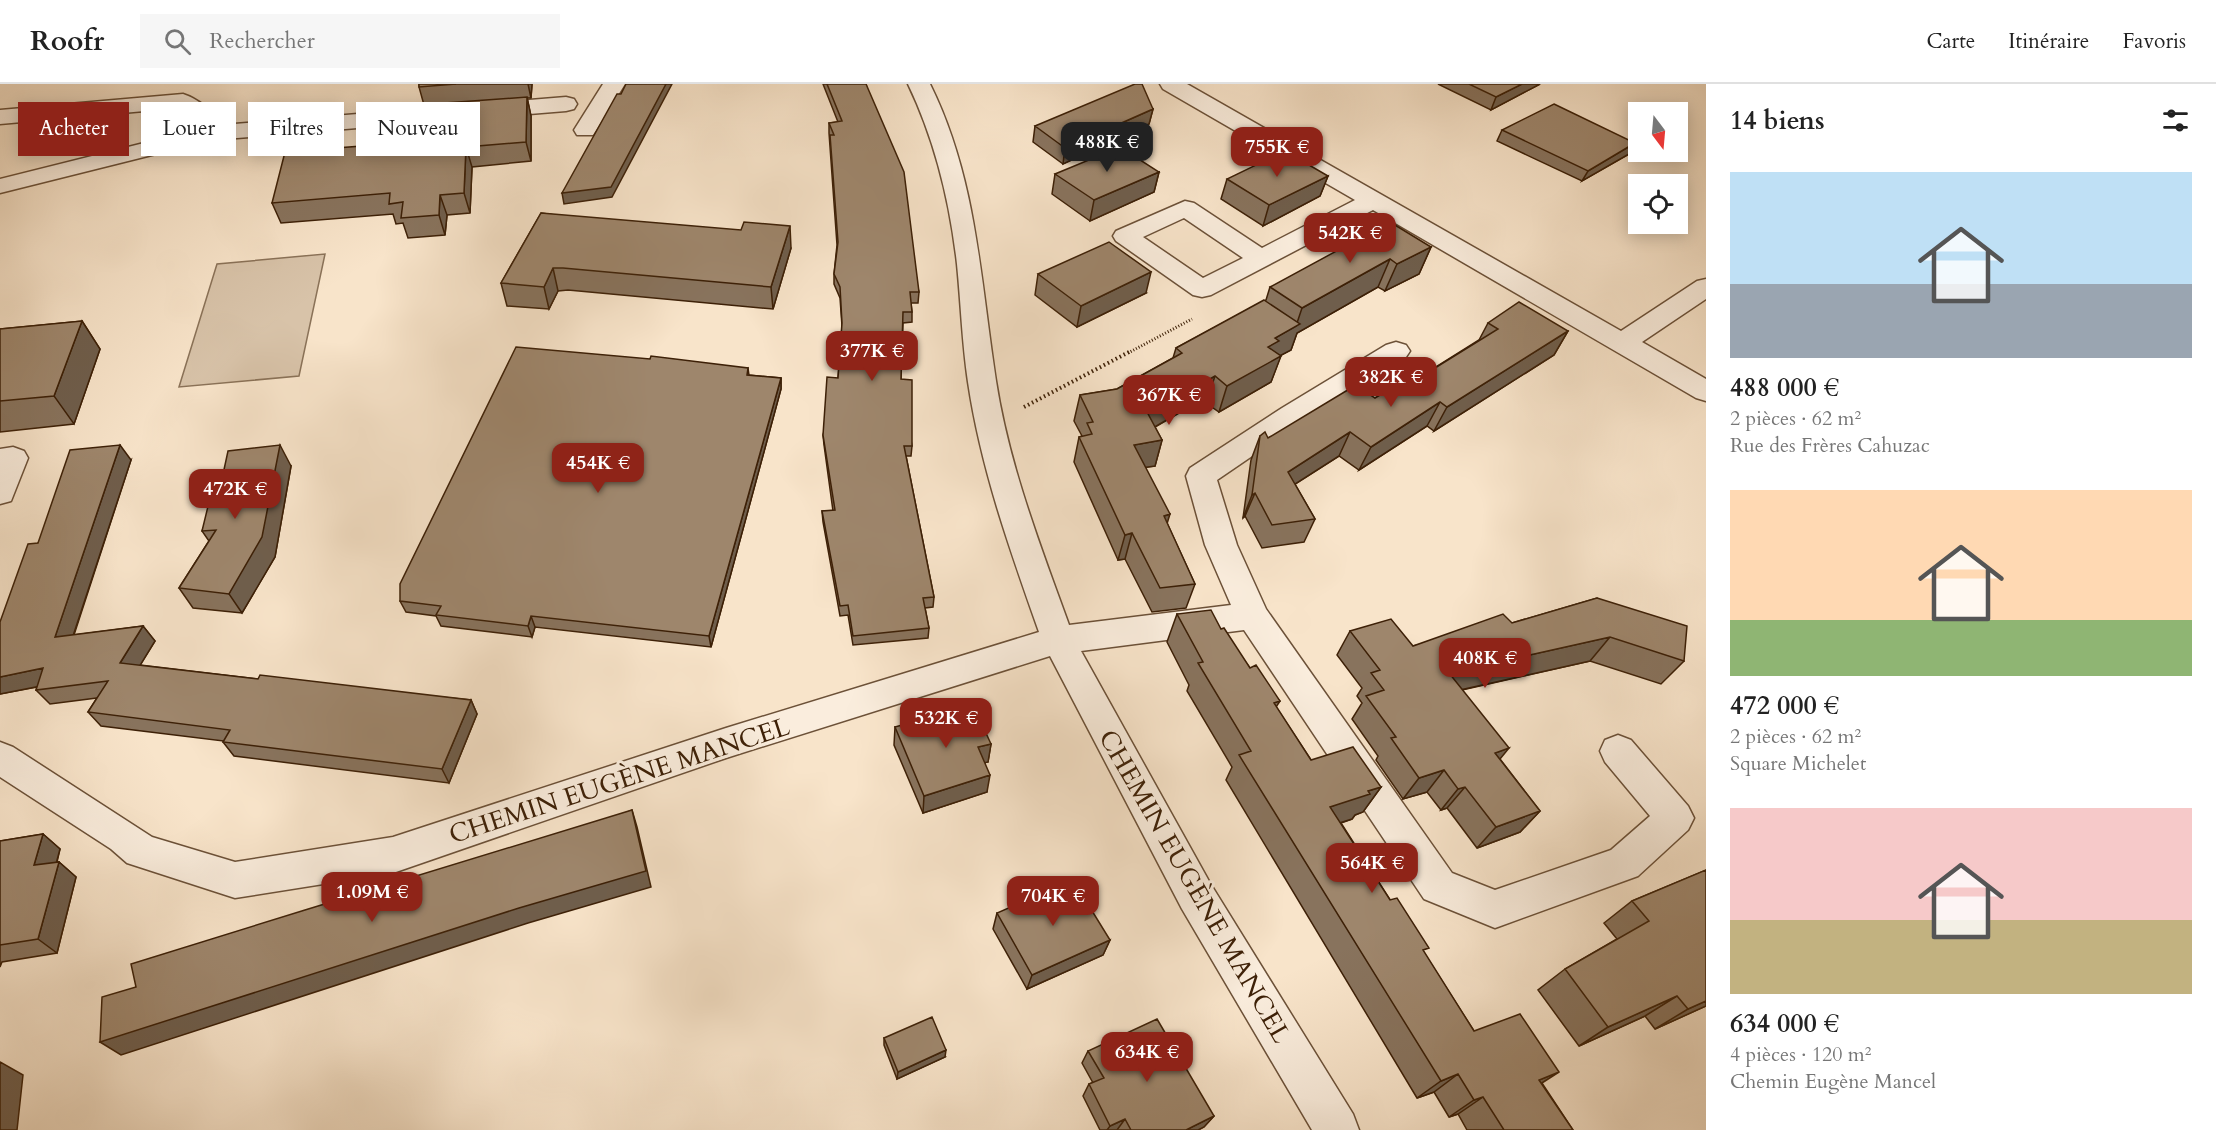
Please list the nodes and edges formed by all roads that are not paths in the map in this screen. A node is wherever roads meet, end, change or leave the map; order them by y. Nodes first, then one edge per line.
1 (614, 84) edge
2 (919, 84) edge
3 (1171, 84) edge
4 (566, 104) dead end
5 (141, 105) edge
6 (0, 117) edge
7 (585, 130) dead end
8 (236, 131) edge
9 (141, 151) edge
10 (0, 186) edge
11 (1374, 200) junction
12 (1261, 258) junction
13 (1706, 287) edge
14 (1623, 342) junction
15 (1396, 351) dead end
16 (1706, 391) edge
17 (0, 460) edge
18 (0, 493) edge
19 (1252, 616) junction
20 (1058, 640) junction
21 (1618, 751) dead end
22 (0, 758) edge
23 (1337, 1130) edge

1 - 7 street
2 - 20 street, CHEMIN EUGÈNE MANCEL
3 - 11 street
4 - 8 street
5 - 6 street
9 - 10 street
11 - 12 street
11 - 14 street
12 - 12 street
13 - 14 street
14 - 16 street
15 - 19 street
17 - 18 street
19 - 20 street
19 - 21 street
20 - 22 street, CHEMIN EUGÈNE MANCEL
20 - 23 street, CHEMIN EUGÈNE MANCEL

